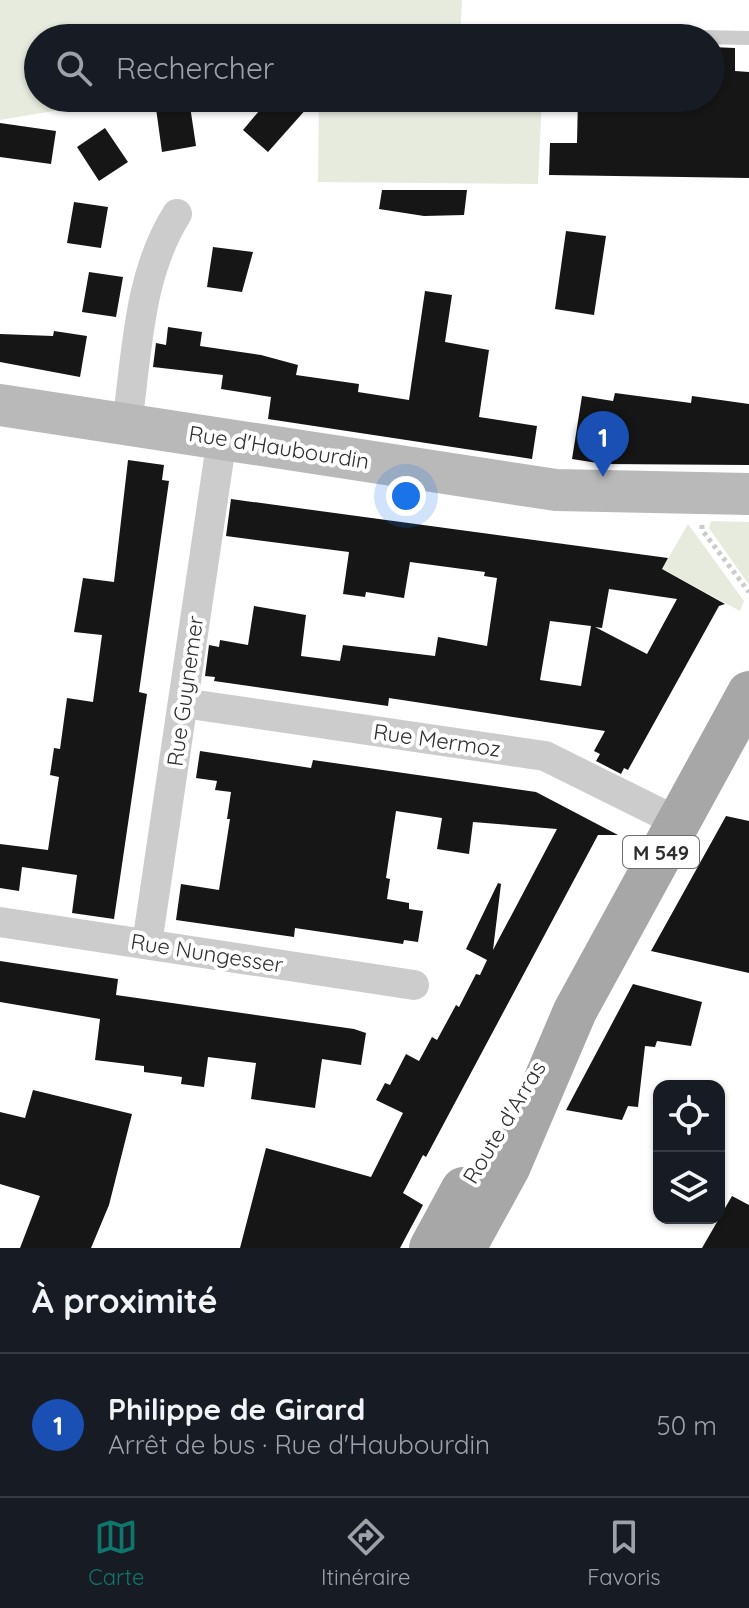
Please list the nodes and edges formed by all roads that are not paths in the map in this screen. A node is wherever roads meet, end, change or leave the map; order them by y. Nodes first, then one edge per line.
1 (725, 38) edge
2 (749, 38) edge
3 (177, 214) dead end
4 (0, 405) edge
5 (127, 424) junction
6 (222, 438) junction
7 (749, 494) edge
8 (749, 693) edge
9 (183, 703) junction
10 (678, 822) junction
11 (0, 922) edge
12 (147, 944) junction
13 (414, 985) dead end
14 (453, 1245) edge

1 - 2 lane
3 - 5 street
4 - 5 main road, Rue d'Haubourdin
5 - 6 main road, Rue d'Haubourdin
6 - 7 main road, Rue d'Haubourdin
6 - 9 street, Rue Guynemer
8 - 10 main road, M 549
9 - 10 street, Rue Mermoz
9 - 12 street, Rue Guynemer
10 - 14 main road, M 549
11 - 12 street, Rue Nungesser
12 - 13 street, Rue Nungesser

